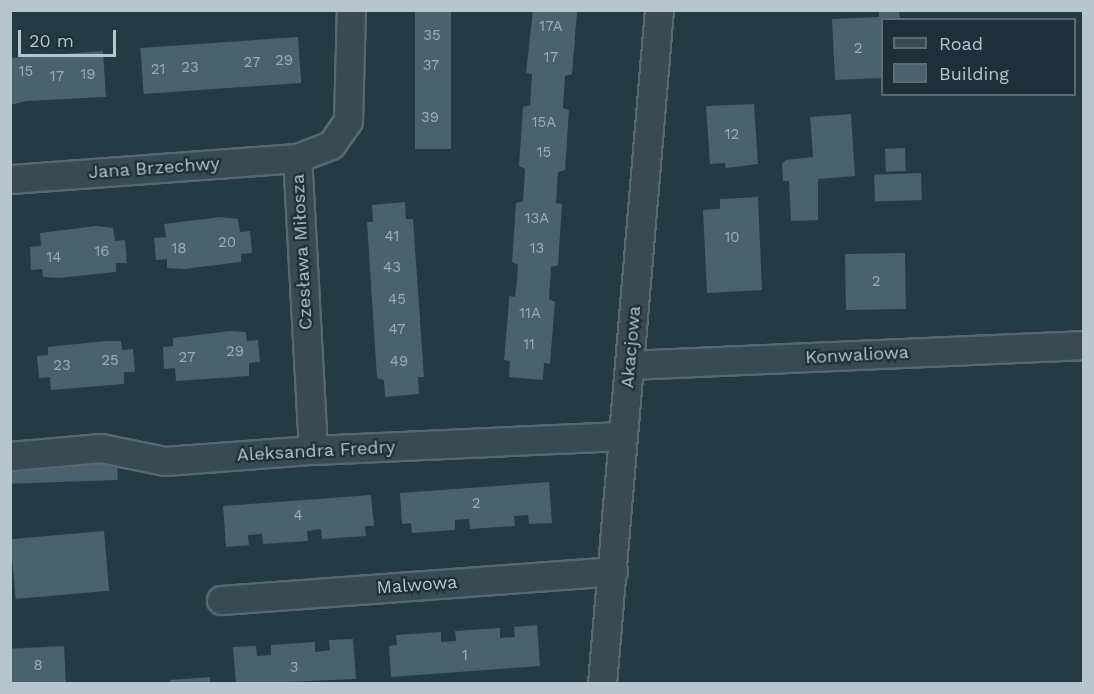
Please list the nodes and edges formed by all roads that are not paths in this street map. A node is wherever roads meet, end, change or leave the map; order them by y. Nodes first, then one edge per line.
1 (351, 10) edge
2 (661, 11) edge
3 (297, 158) junction
4 (10, 179) edge
5 (1083, 345) edge
6 (630, 365) junction
7 (623, 436) junction
8 (313, 450) junction
9 (10, 456) edge
10 (613, 571) junction
11 (221, 600) dead end
12 (602, 684) edge

1 - 3 street, Czesława Miłosza
2 - 6 street, Akacjowa
3 - 4 street, Jana Brzechwy
3 - 8 street, Czesława Miłosza
5 - 6 street, Konwaliowa
6 - 7 street, Akacjowa
7 - 8 street, Aleksandra Fredry
7 - 10 street, Akacjowa
8 - 9 street, Aleksandra Fredry
10 - 11 street, Malwowa
10 - 12 street, Akacjowa

